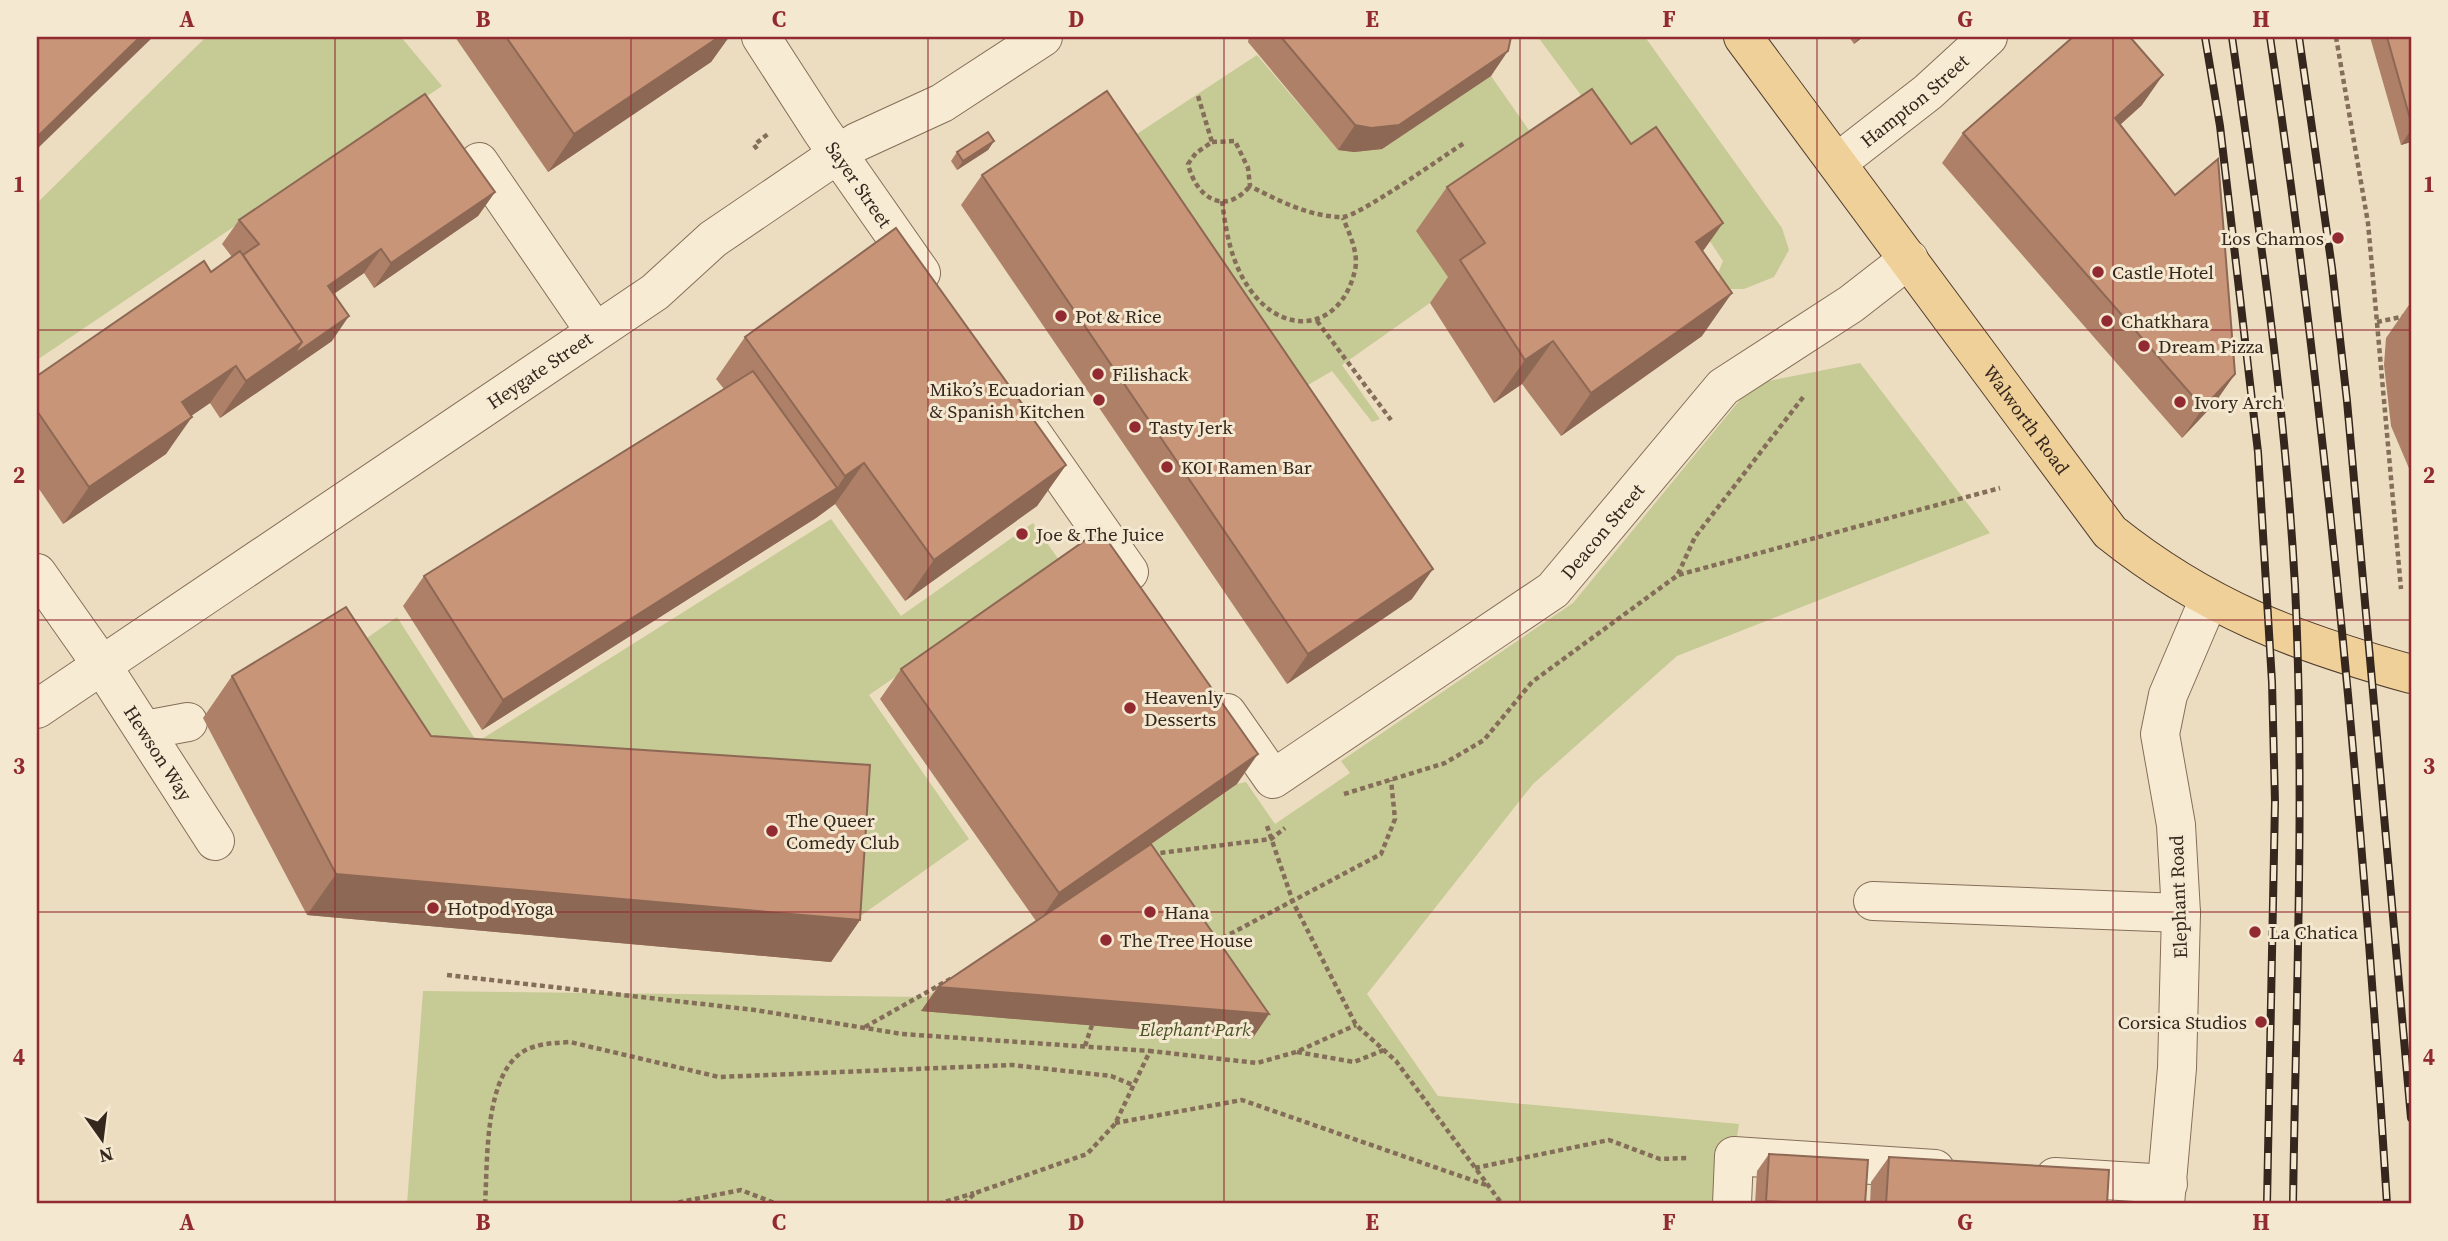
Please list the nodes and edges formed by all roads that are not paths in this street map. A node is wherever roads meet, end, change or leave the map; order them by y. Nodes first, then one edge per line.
1 (761, 37) edge
2 (1043, 37) edge
3 (1743, 37) edge
4 (1988, 37) edge
5 (838, 154) junction
6 (479, 162) dead end
7 (1838, 162) junction
8 (1909, 259) junction
9 (939, 299) edge
10 (594, 330) junction
11 (1010, 402) edge
12 (37, 573) edge
13 (1146, 596) edge
14 (2209, 599) junction
15 (101, 664) junction
16 (2411, 674) edge
17 (1209, 687) edge
18 (37, 709) edge
19 (188, 722) dead end
20 (145, 730) junction
21 (215, 841) dead end
22 (1873, 901) dead end
23 (2180, 913) junction
24 (1965, 1171) edge
25 (2020, 1174) edge
26 (2166, 1194) edge
27 (1732, 1204) edge

1 - 5 street, Sayer Street
2 - 5 street, Heygate Street
3 - 7 main road, Walworth Road
4 - 7 street, Hampton Street
5 - 9 street, Sayer Street
5 - 10 street, Heygate Street
6 - 10 street
7 - 8 main road, Walworth Road
8 - 14 main road, Walworth Road
8 - 17 street, Deacon Street
10 - 15 street, Heygate Street
11 - 13 street
12 - 15 street, Hewson Way
14 - 16 main road, Walworth Road
14 - 23 street, Elephant Road
15 - 18 street, Heygate Street
15 - 20 street, Hewson Way
19 - 20 street
20 - 21 street, Hewson Way
22 - 23 street
23 - 26 street, Elephant Road
24 - 27 street
25 - 26 street

